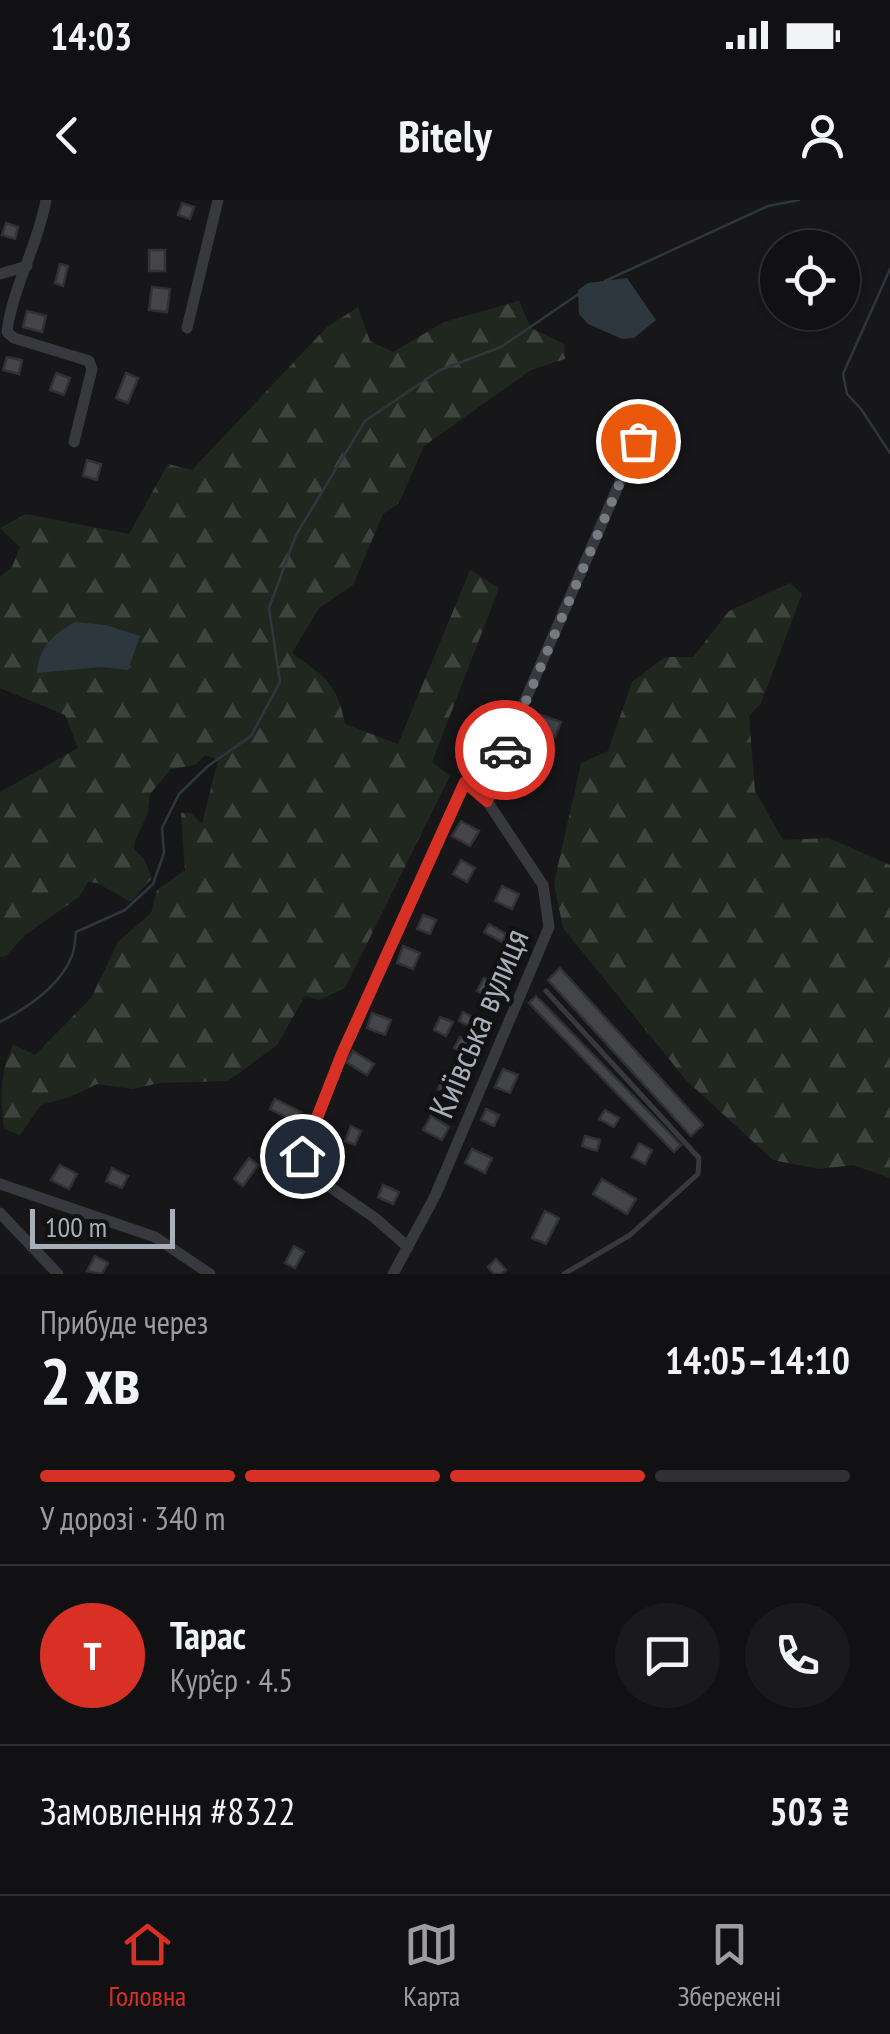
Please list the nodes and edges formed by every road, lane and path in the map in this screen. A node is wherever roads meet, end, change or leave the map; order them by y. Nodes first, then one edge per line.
1 (46, 200) edge
2 (218, 200) edge
3 (27, 266) junction
4 (0, 274) edge
5 (187, 328) dead end
6 (652, 408) dead end
7 (74, 442) dead end
8 (487, 801) junction
9 (546, 991) dead end
10 (0, 1184) edge
11 (0, 1213) edge
12 (408, 1247) junction
13 (58, 1274) edge
14 (210, 1274) edge
15 (393, 1274) edge
16 (564, 1274) edge

1 - 3 street
2 - 5 street
3 - 4 street
3 - 7 street
6 - 8 street
8 - 12 street, Київська вулиця
8 - 12 street
9 - 16 lane
10 - 14 street
11 - 13 street
12 - 15 street, Київська вулиця

